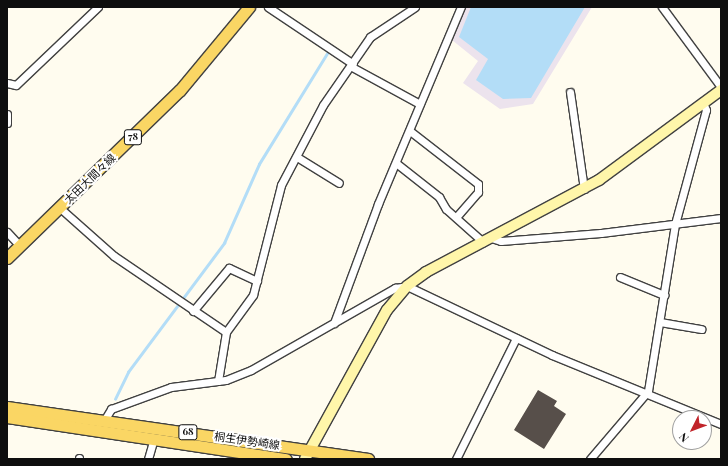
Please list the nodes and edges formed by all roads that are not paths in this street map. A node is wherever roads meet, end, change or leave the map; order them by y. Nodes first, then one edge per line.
1 (98, 7) edge
2 (249, 7) edge
3 (268, 7) edge
4 (415, 7) edge
5 (461, 7) edge
6 (662, 7) edge
7 (352, 65) junction
8 (7, 83) edge
9 (721, 89) edge
10 (570, 92) dead end
11 (703, 102) junction
12 (420, 104) junction
13 (7, 114) edge
14 (7, 123) edge
15 (410, 131) junction
16 (297, 157) junction
17 (396, 163) junction
18 (339, 183) dead end
19 (584, 189) junction
20 (60, 208) junction
21 (456, 217) junction
22 (721, 218) edge
23 (675, 224) junction
24 (7, 232) edge
25 (487, 240) junction
26 (20, 246) junction
27 (7, 258) edge
28 (620, 277) dead end
29 (257, 281) junction
30 (407, 286) junction
31 (664, 295) junction
32 (193, 311) junction
33 (660, 322) junction
34 (334, 323) junction
35 (701, 329) dead end
36 (226, 332) junction
37 (516, 338) junction
38 (218, 381) junction
39 (647, 394) junction
40 (7, 406) edge
41 (7, 417) edge
42 (106, 420) junction
43 (721, 424) edge
44 (154, 441) junction
45 (307, 454) edge
46 (148, 459) edge
47 (286, 459) edge
48 (368, 459) edge
49 (456, 459) edge
50 (590, 459) edge

1 - 8 street
2 - 20 main road, 太田大間々線 / 78
3 - 7 street
4 - 7 street
5 - 12 street
6 - 9 street
7 - 12 street
7 - 16 street
9 - 11 street
10 - 19 street
11 - 19 street
11 - 23 street
12 - 15 street
13 - 14 street
15 - 17 street
15 - 21 street
16 - 18 street
16 - 29 street
17 - 21 street
17 - 34 street
19 - 25 street
20 - 26 main road, 太田大間々線 / 78
20 - 32 street
21 - 25 street
22 - 23 street
23 - 25 street
23 - 31 street
24 - 26 street
25 - 30 street
26 - 27 main road, 太田大間々線 / 78
28 - 31 street
29 - 32 street
29 - 36 street
30 - 34 street
30 - 37 street
30 - 45 street
31 - 33 street
32 - 36 street
33 - 35 street
33 - 39 street
34 - 38 street
36 - 38 street
37 - 39 street
37 - 49 street
38 - 42 street
39 - 43 street
39 - 50 street
40 - 42 main road, 桐生伊勢崎線 / 68
41 - 44 main road, 桐生伊勢崎線 / 68
42 - 45 main road, 桐生伊勢崎線 / 68
44 - 46 street
44 - 47 main road, 桐生伊勢崎線 / 68
45 - 48 main road, 桐生伊勢崎線 / 68

